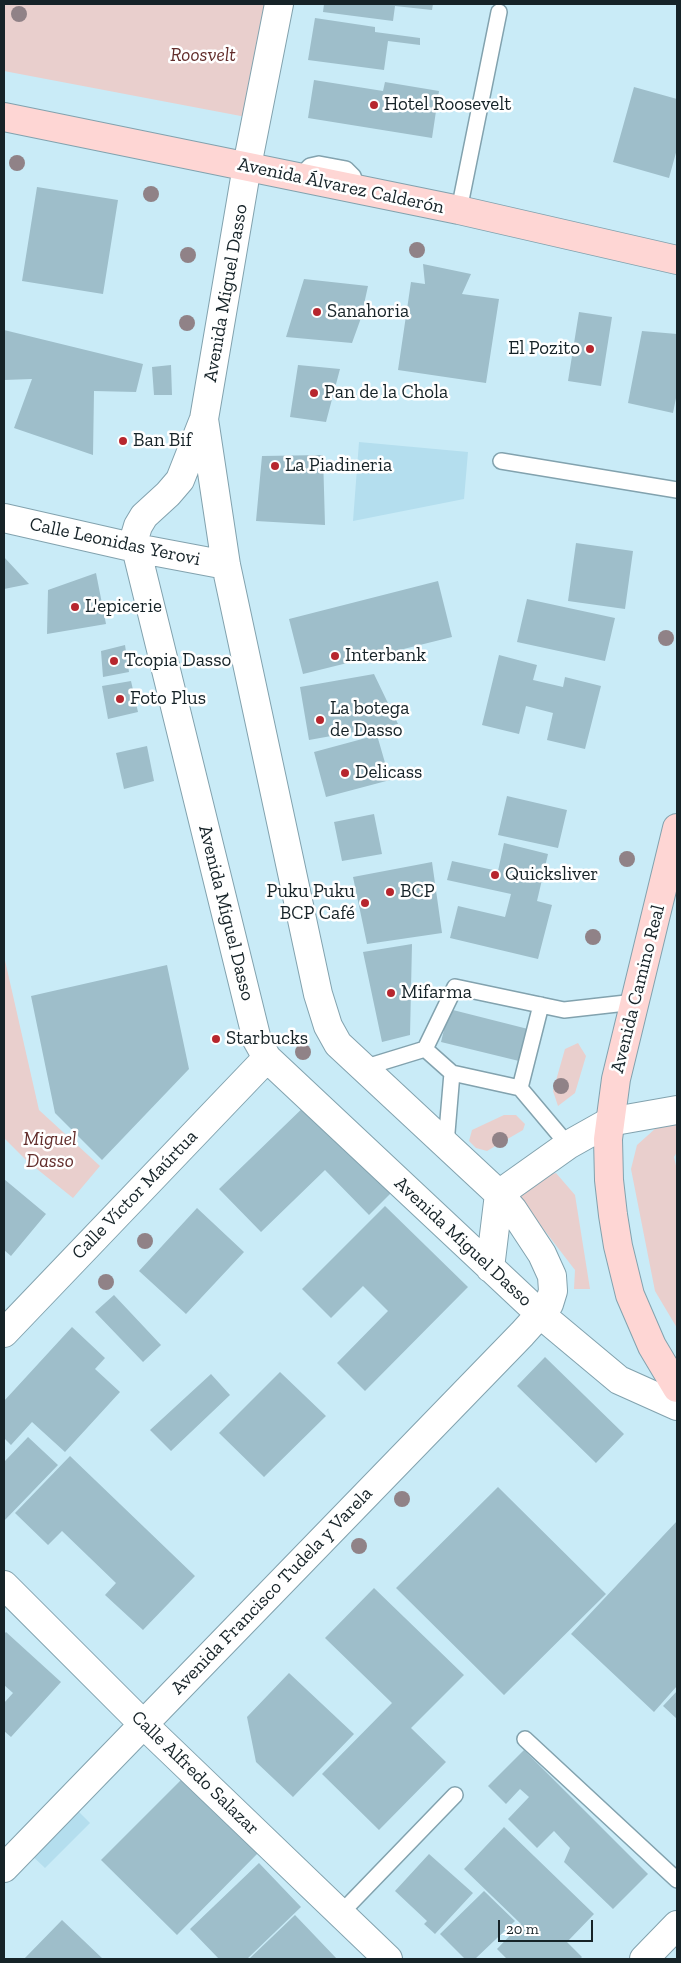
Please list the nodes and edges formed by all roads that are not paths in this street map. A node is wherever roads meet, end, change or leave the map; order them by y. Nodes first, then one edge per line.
1 (279, 4) edge
2 (499, 12) dead end
3 (4, 117) edge
4 (247, 166) junction
5 (459, 210) junction
6 (677, 260) edge
7 (204, 420) junction
8 (500, 461) dead end
9 (677, 490) edge
10 (4, 518) edge
11 (136, 548) junction
12 (226, 565) junction
13 (677, 828) edge
14 (635, 1002) junction
15 (541, 1006) junction
16 (425, 1049) junction
17 (267, 1058) junction
18 (363, 1068) junction
19 (452, 1073) junction
20 (520, 1088) junction
21 (677, 1110) edge
22 (609, 1122) junction
23 (446, 1144) junction
24 (568, 1145) junction
25 (499, 1194) junction
26 (490, 1268) junction
27 (540, 1314) junction
28 (4, 1333) edge
29 (677, 1388) edge
30 (677, 1406) edge
31 (4, 1585) edge
32 (142, 1723) junction
33 (526, 1739) dead end
34 (455, 1795) dead end
35 (4, 1868) edge
36 (677, 1880) edge
37 (341, 1913) junction
38 (677, 1925) edge
39 (388, 1959) edge
40 (644, 1959) edge

1 - 4 street, Avenida Miguel Dasso
2 - 5 lane
3 - 4 street, Avenida Álvarez Calderón
4 - 5 street, Avenida Álvarez Calderón
4 - 7 street, Avenida Miguel Dasso
5 - 6 street, Avenida Álvarez Calderón
7 - 11 street, Avenida Miguel Dasso
7 - 12 street, Avenida Miguel Dasso
8 - 9 lane
10 - 11 street, Calle Leonidas Yerovi
11 - 12 street, Calle Leonidas Yerovi
11 - 17 street, Avenida Miguel Dasso
12 - 18 street, Avenida Miguel Dasso
13 - 14 street, Avenida Camino Real
14 - 15 lane
14 - 22 street, Avenida Camino Real
15 - 16 lane
15 - 20 lane
16 - 18 lane
16 - 19 lane
17 - 26 street, Avenida Miguel Dasso
17 - 28 street, Calle Víctor Maúrtua
18 - 23 street, Avenida Miguel Dasso
19 - 20 lane
19 - 23 lane
20 - 24 lane
21 - 22 street
22 - 24 street
22 - 29 street, Avenida Camino Real
23 - 25 street, Avenida Miguel Dasso
24 - 25 street
25 - 26 street
25 - 27 street, Avenida Miguel Dasso
26 - 27 street, Avenida Miguel Dasso
27 - 30 street, Avenida Miguel Dasso
27 - 32 street, Avenida Francisco Tudela y Varela
31 - 32 street, Calle Alfredo Salazar
32 - 35 street, Avenida Francisco Tudela y Varela
32 - 37 street, Calle Alfredo Salazar
33 - 36 lane
34 - 37 lane
37 - 39 street, Calle Alfredo Salazar
38 - 40 street

